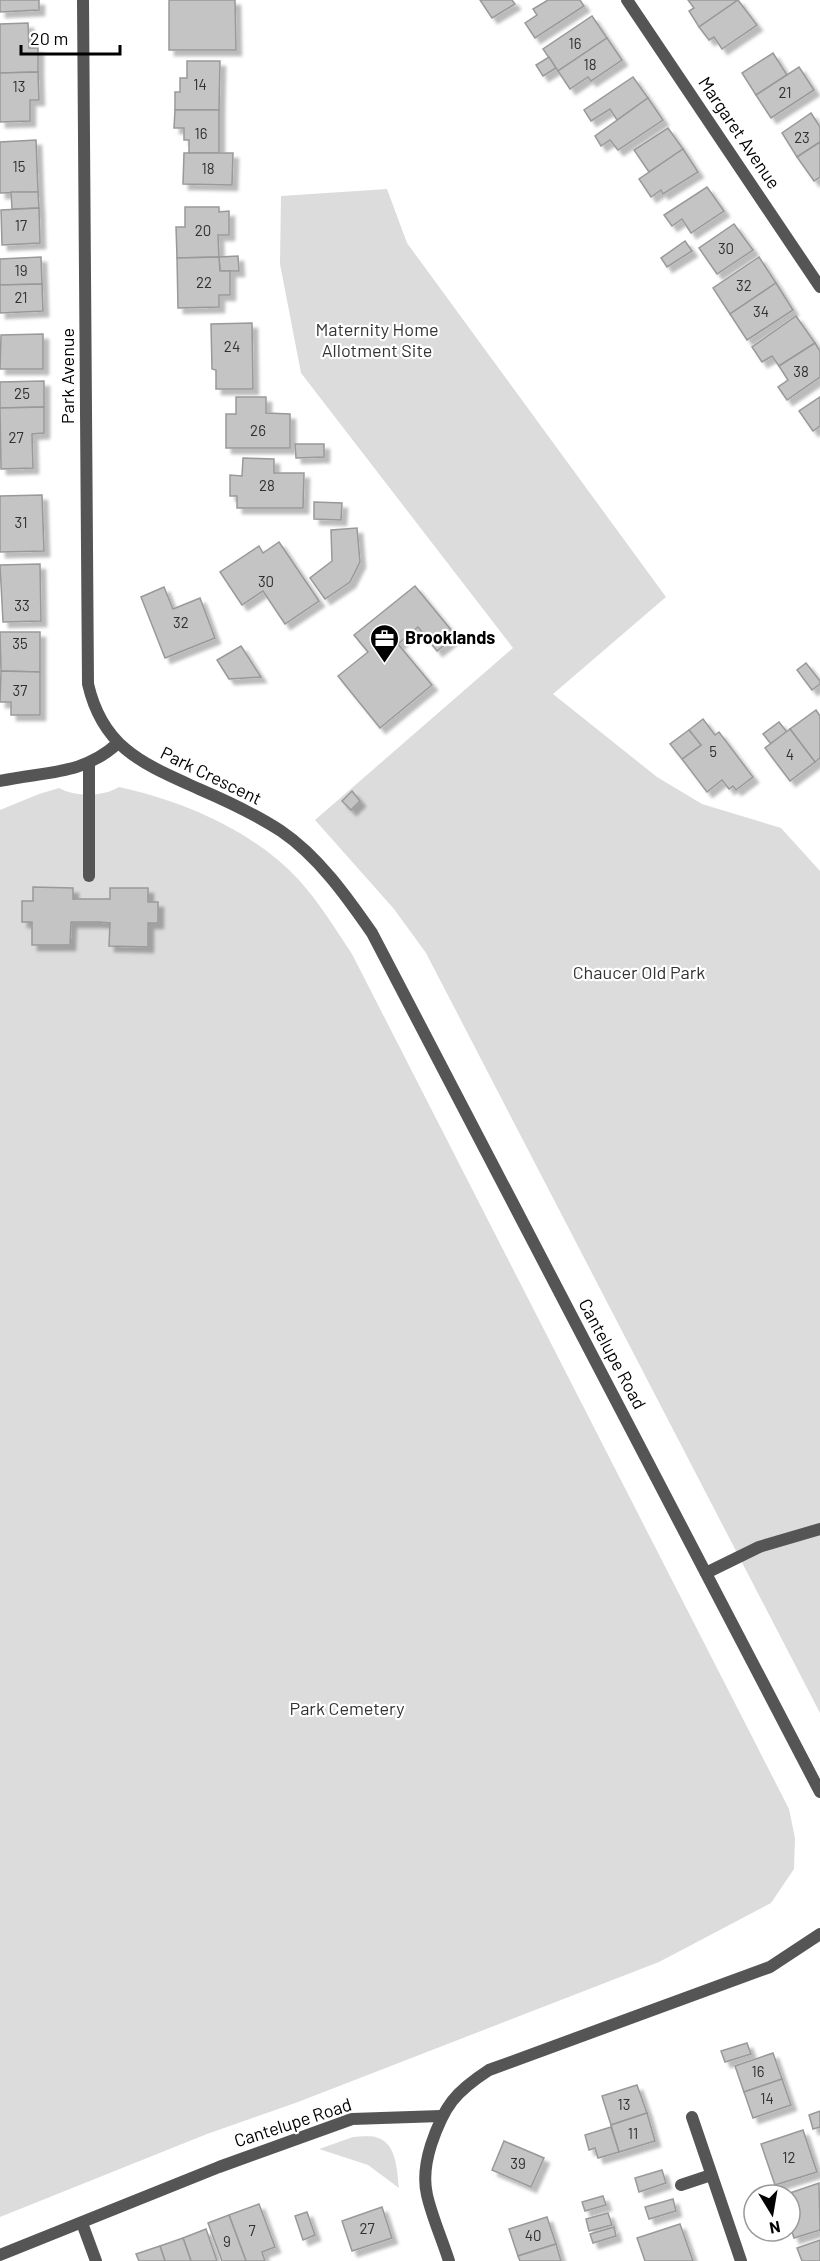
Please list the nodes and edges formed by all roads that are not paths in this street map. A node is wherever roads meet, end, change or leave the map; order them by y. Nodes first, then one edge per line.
1 (83, 0) edge
2 (627, 0) edge
3 (820, 286) edge
4 (118, 743) junction
5 (89, 764) junction
6 (0, 781) edge
7 (89, 876) dead end
8 (372, 933) joint
9 (820, 1529) edge
10 (706, 1573) junction
11 (820, 1792) edge
12 (820, 1934) edge
13 (441, 2116) junction
14 (692, 2117) dead end
15 (711, 2175) junction
16 (681, 2185) dead end
17 (82, 2223) junction
18 (0, 2255) edge
19 (96, 2261) edge
20 (449, 2261) edge
21 (741, 2261) edge

1 - 4 street, Park Avenue
2 - 3 street, Margaret Avenue
4 - 5 street
4 - 8 street, Park Crescent
5 - 6 street
5 - 7 street
8 - 10 street, Cantelupe Road
9 - 10 street
10 - 11 street, Cantelupe Road
12 - 13 street
13 - 17 street, Cantelupe Road
13 - 20 street
14 - 15 street
15 - 16 street
15 - 21 street
17 - 18 street, Cantelupe Road
17 - 19 street

